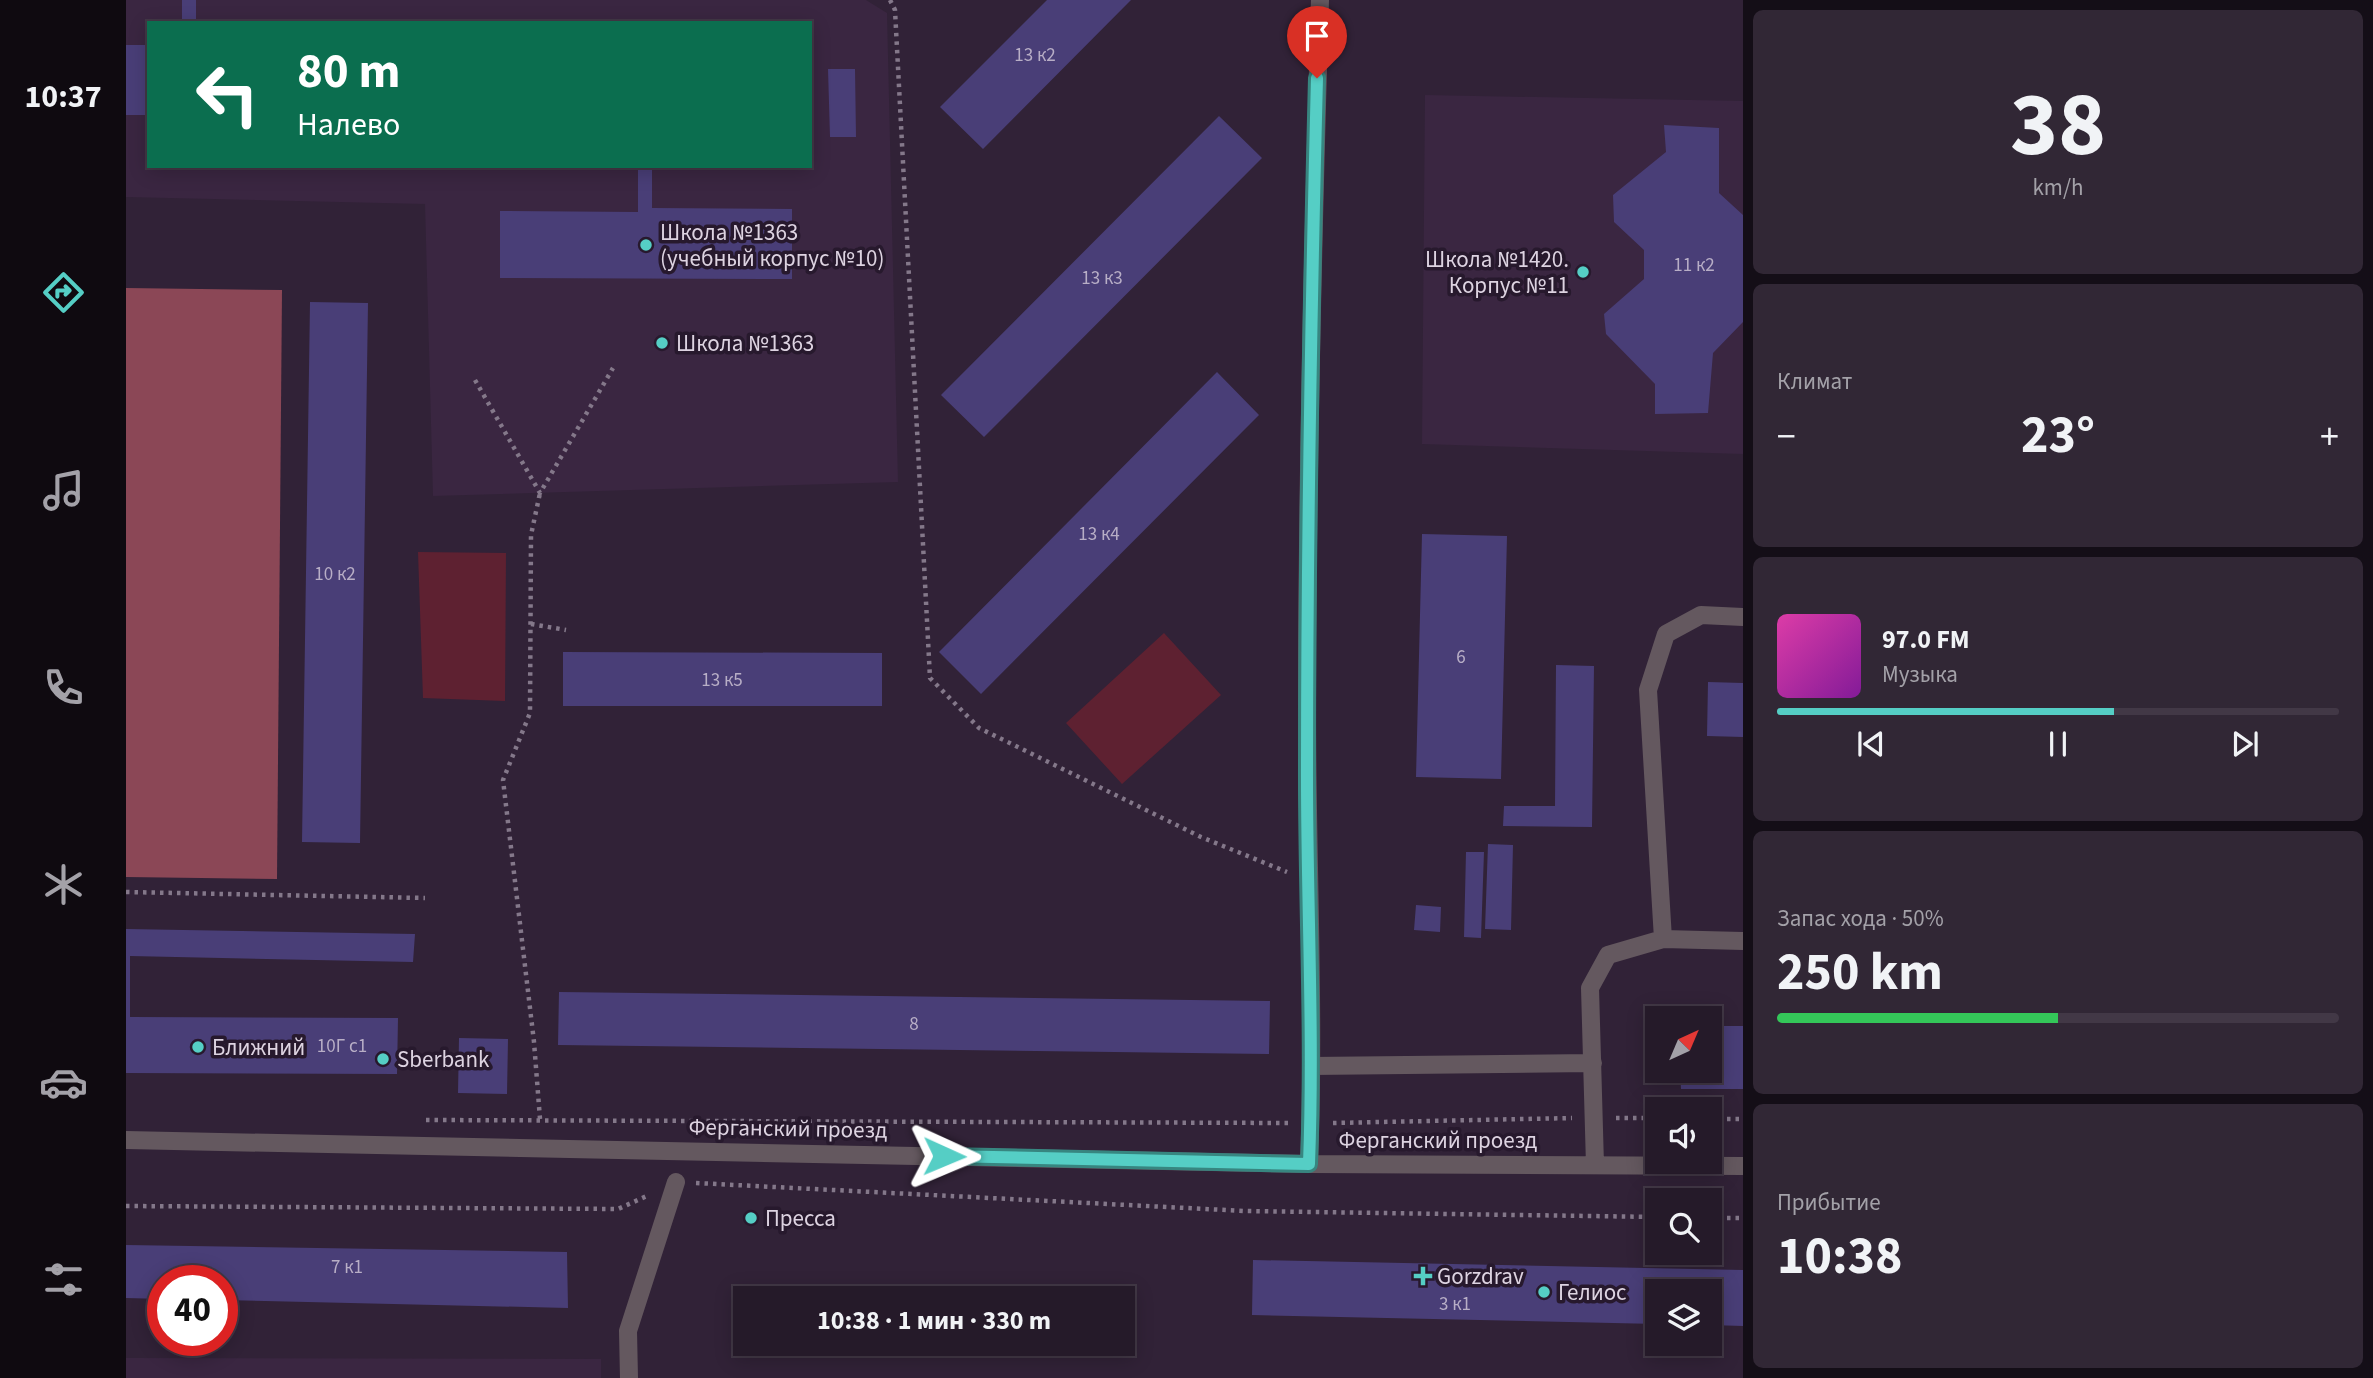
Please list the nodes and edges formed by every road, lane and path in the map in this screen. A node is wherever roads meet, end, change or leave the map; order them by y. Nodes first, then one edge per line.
1 (890, 0) edge
2 (1320, 0) edge
3 (613, 368) dead end
4 (475, 380) dead end
5 (540, 493) junction
6 (531, 535) junction
7 (1743, 617) edge
8 (531, 624) junction
9 (566, 630) dead end
10 (1307, 880) junction
11 (126, 892) edge
12 (425, 898) dead end
13 (1664, 939) junction
14 (1743, 941) edge
15 (1592, 1063) junction
16 (1311, 1066) junction
17 (1595, 1118) junction
18 (1645, 1118) edge
19 (540, 1119) junction
20 (1722, 1119) edge
21 (1743, 1119) edge
22 (418, 1120) dead end
23 (1310, 1124) junction
24 (126, 1140) edge
25 (1309, 1164) junction
26 (1595, 1165) junction
27 (1743, 1166) edge
28 (676, 1182) junction
29 (126, 1206) edge
30 (1645, 1217) edge
31 (1722, 1218) edge
32 (1743, 1218) edge
33 (629, 1378) edge

1 - 10 path
2 - 10 street
3 - 5 path
4 - 5 path
5 - 6 path
6 - 6 path
6 - 8 path
7 - 13 street
8 - 9 path
8 - 19 path
10 - 16 street
11 - 12 path
13 - 14 street
13 - 15 street
15 - 16 street
15 - 17 street
16 - 23 street
17 - 18 path
17 - 23 path
17 - 26 street
19 - 22 path
19 - 23 path
20 - 21 path
23 - 25 street
24 - 25 street, Ферганский проезд
25 - 26 street, Ферганский проезд
26 - 27 street, Ферганский проезд
28 - 29 path
28 - 30 path
28 - 33 street
31 - 32 path

